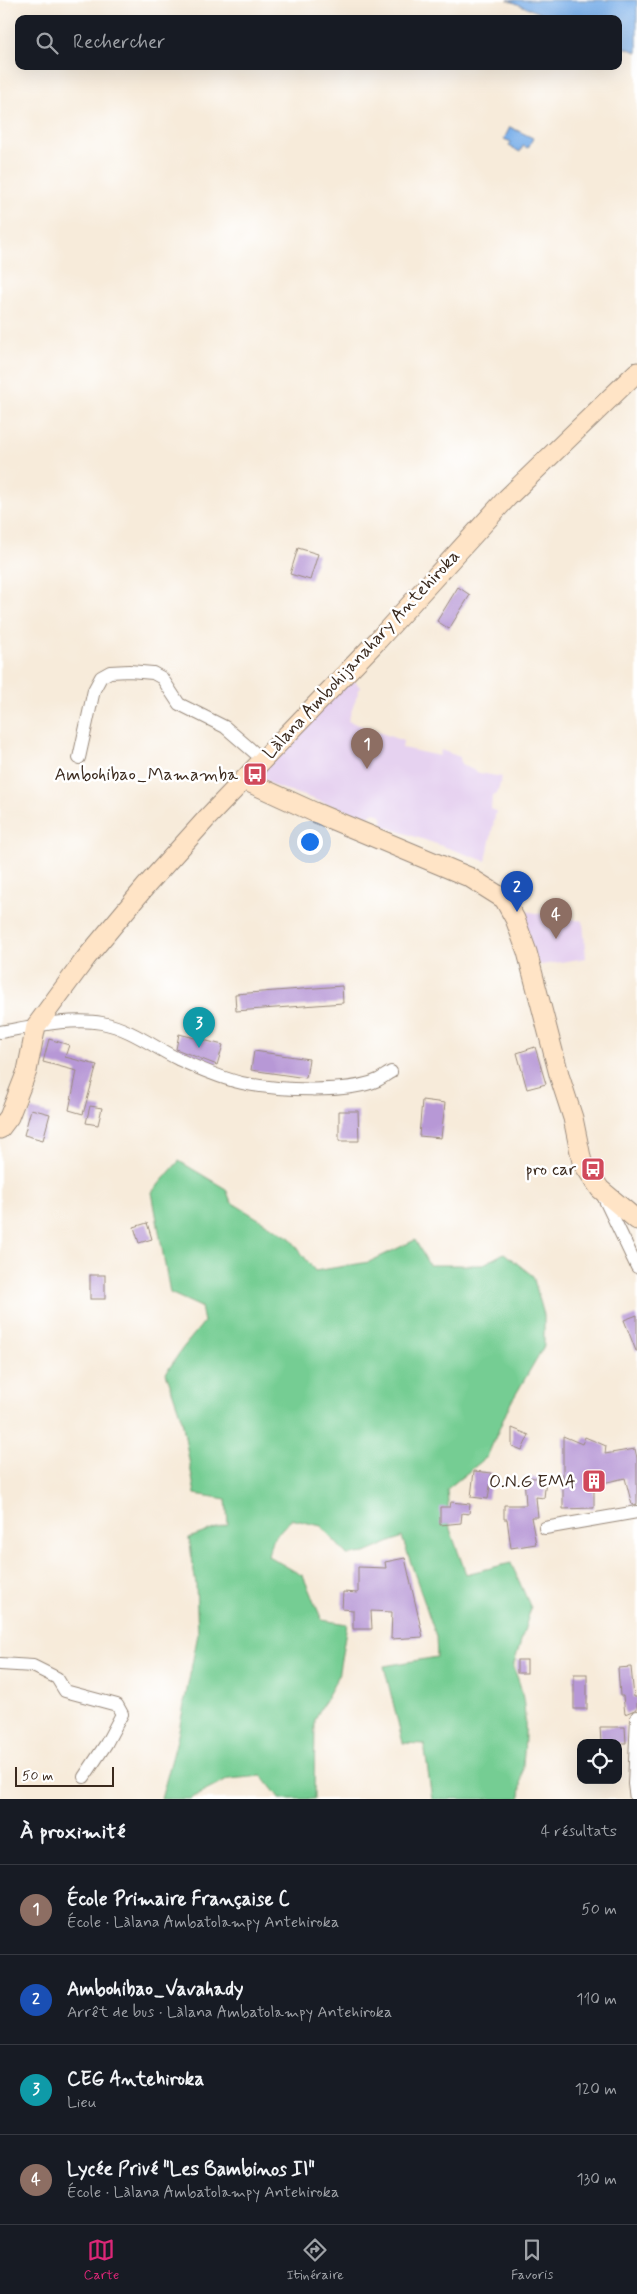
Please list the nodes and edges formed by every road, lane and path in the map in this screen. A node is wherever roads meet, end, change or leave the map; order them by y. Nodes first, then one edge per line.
1 (637, 372) edge
2 (79, 758) dead end
3 (262, 759) junction
4 (244, 780) junction
5 (36, 1026) junction
6 (0, 1032) edge
7 (390, 1072) dead end
8 (0, 1129) edge
9 (600, 1189) junction
10 (637, 1220) edge
11 (637, 1267) edge
12 (637, 1512) edge
13 (545, 1528) dead end
14 (0, 1664) edge
15 (637, 1716) edge
16 (84, 1777) dead end
17 (636, 1799) edge

1 - 3 street, Làlana Ambohijanahary Antehiroka
2 - 3 street
3 - 4 street, Làlana Ambohijanahary Antehiroka
4 - 5 street, Làlana Ambohijanahary Antehiroka
4 - 9 street
5 - 6 street
5 - 7 street
5 - 8 street, Làlana Ambohijanahary Antehiroka
9 - 10 street
9 - 11 street
12 - 13 street
14 - 16 street
15 - 17 street

